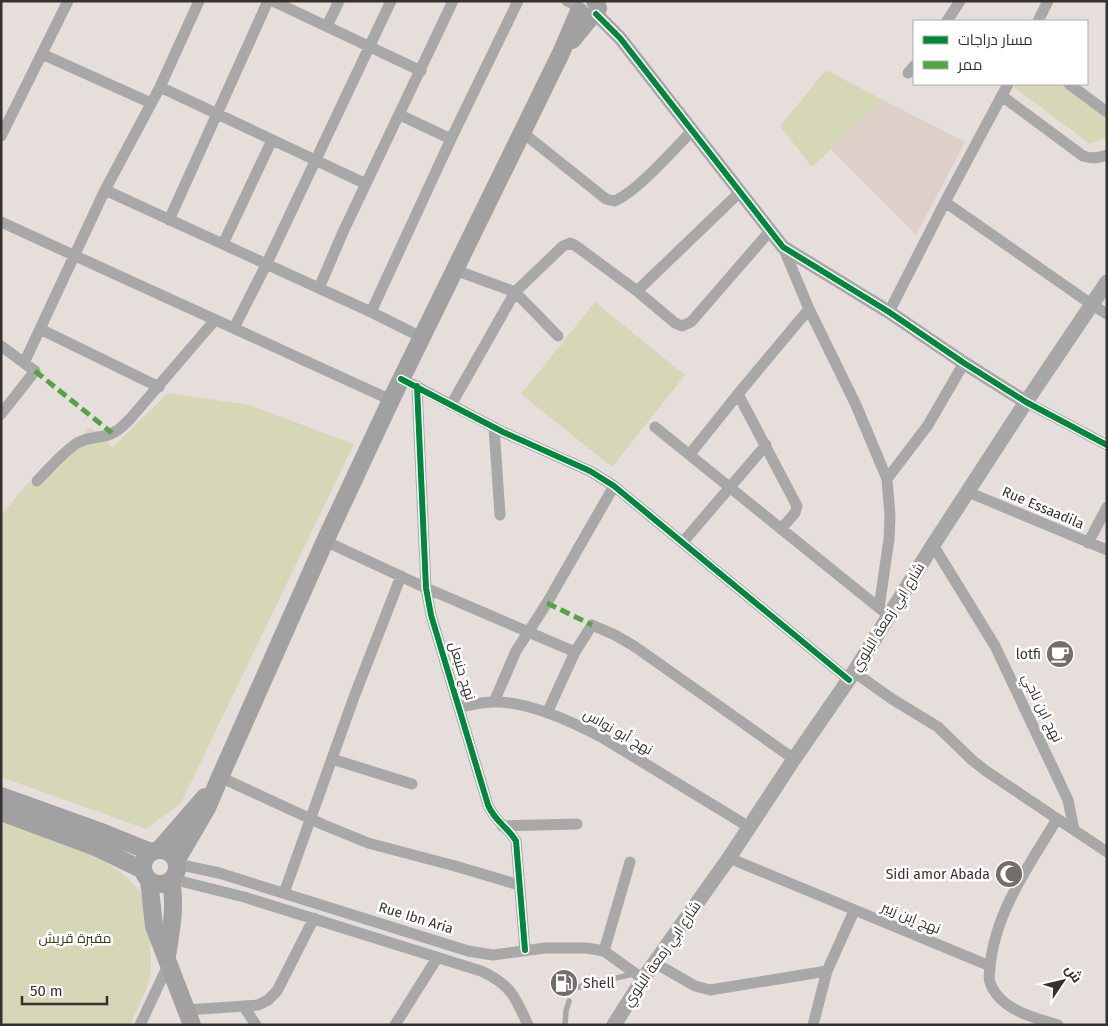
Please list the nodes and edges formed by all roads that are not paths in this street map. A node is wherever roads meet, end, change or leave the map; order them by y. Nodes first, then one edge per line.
1 (68, 1) edge
2 (199, 1) edge
3 (268, 1) edge
4 (273, 1) edge
5 (338, 1) edge
6 (391, 1) edge
7 (453, 1) edge
8 (518, 1) edge
9 (960, 1) edge
10 (1043, 3) edge
11 (586, 6) edge
12 (948, 20) edge
13 (1038, 20) edge
14 (327, 26) junction
15 (370, 48) junction
16 (42, 54) junction
17 (421, 71) junction
18 (1008, 85) edge
19 (1070, 85) edge
20 (160, 87) junction
21 (1002, 96) junction
22 (151, 103) junction
23 (1107, 112) edge
24 (217, 113) junction
25 (400, 115) junction
26 (692, 131) junction
27 (522, 132) junction
28 (1, 136) edge
29 (451, 139) junction
30 (272, 140) junction
31 (1107, 154) edge
32 (316, 161) junction
33 (366, 184) junction
34 (106, 190) junction
35 (740, 192) junction
36 (945, 202) junction
37 (169, 220) junction
38 (1, 222) edge
39 (770, 231) junction
40 (223, 244) junction
41 (783, 247) junction
42 (74, 256) junction
43 (266, 265) junction
44 (455, 270) junction
45 (1107, 282) edge
46 (319, 288) junction
47 (638, 291) junction
48 (515, 292) junction
49 (1091, 304) junction
50 (809, 309) junction
51 (371, 312) junction
52 (889, 312) junction
53 (1107, 314) edge
54 (215, 320) junction
55 (234, 328) junction
56 (40, 329) junction
57 (558, 336) dead end
58 (421, 337) junction
59 (1, 346) edge
60 (24, 363) junction
61 (964, 363) junction
62 (409, 383) junction
63 (158, 386) junction
64 (738, 394) junction
65 (391, 400) junction
66 (1026, 402) junction
67 (451, 405) junction
68 (1, 414) edge
69 (494, 427) junction
70 (655, 427) dead end
71 (766, 445) junction
72 (1107, 445) edge
73 (690, 454) junction
74 (887, 479) junction
75 (37, 481) dead end
76 (614, 486) junction
77 (731, 488) junction
78 (968, 492) junction
79 (1107, 507) edge
80 (500, 515) dead end
81 (781, 529) junction
82 (325, 541) junction
83 (684, 542) junction
84 (1088, 543) junction
85 (933, 545) junction
86 (1107, 550) edge
87 (401, 576) junction
88 (426, 588) junction
89 (884, 612) junction
90 (529, 632) junction
91 (575, 652) junction
92 (852, 676) junction
93 (494, 702) junction
94 (460, 707) junction
95 (547, 713) junction
96 (332, 759) junction
97 (794, 759) junction
98 (219, 779) junction
99 (412, 784) dead end
100 (1, 796) edge
101 (1, 812) edge
102 (310, 818) junction
103 (1057, 819) junction
104 (577, 824) dead end
105 (502, 826) junction
106 (749, 828) junction
107 (1074, 830) junction
108 (155, 851) junction
109 (1107, 852) edge
110 (729, 858) junction
111 (630, 862) dead end
112 (174, 871) junction
113 (146, 875) junction
114 (519, 885) junction
115 (284, 893) junction
116 (854, 911) junction
117 (314, 918) junction
118 (525, 950) junction
119 (604, 951) junction
120 (437, 958) junction
121 (168, 960) junction
122 (655, 963) junction
123 (990, 966) junction
124 (828, 971) junction
125 (639, 976) junction
126 (578, 987) dead end
127 (569, 1001) dead end
128 (244, 1007) junction
129 (189, 1017) edge
130 (619, 1024) edge
131 (140, 1025) edge
132 (256, 1025) edge
133 (394, 1025) edge
134 (528, 1025) edge
135 (565, 1025) edge
136 (814, 1025) edge
137 (1058, 1025) edge

1 - 16 street
2 - 20 street
3 - 24 street
4 - 14 street
5 - 14 street
6 - 15 street
7 - 17 street
8 - 29 street
9 - 12 street
10 - 13 street
11 - 26 street
11 - 27 main road
14 - 15 street
15 - 17 street
15 - 32 street
16 - 22 street
16 - 28 street
17 - 25 street
18 - 21 street
19 - 23 street
20 - 22 street
20 - 24 street
21 - 31 street
21 - 36 street
22 - 34 street
24 - 30 street
24 - 37 street
25 - 29 street
25 - 33 street
26 - 27 street
26 - 35 street
27 - 44 main road
29 - 51 street
30 - 32 street
30 - 40 street
32 - 33 street
32 - 43 street
33 - 46 street
34 - 37 street
34 - 42 street
35 - 39 street
35 - 47 street
36 - 49 street
36 - 52 street
37 - 40 street
38 - 42 street
39 - 41 street
39 - 47 street
40 - 43 street
41 - 50 street
41 - 52 street
42 - 54 street
42 - 56 street
43 - 46 street
43 - 55 street
44 - 48 street
44 - 58 main road
45 - 49 main road, شارع ابي زمعة البلوي
46 - 51 street
47 - 48 street
48 - 57 street
48 - 67 street
49 - 53 street
49 - 66 main road, شارع ابي زمعة البلوي
50 - 64 street
50 - 74 street
51 - 58 street
52 - 61 street
54 - 55 street
54 - 63 street
55 - 65 street
56 - 60 street
56 - 63 street
58 - 62 main road
59 - 60 street
60 - 68 street
61 - 66 street
61 - 74 street
62 - 65 main road
62 - 67 street
62 - 88 street, نهج حنبعل
63 - 75 street
64 - 71 street
64 - 73 street
65 - 82 main road
66 - 72 street
66 - 78 main road, شارع ابي زمعة البلوي
67 - 69 street
69 - 76 street
69 - 80 street
70 - 73 street
71 - 77 street
71 - 81 street
73 - 77 street
74 - 89 street
76 - 83 street
76 - 90 street
77 - 81 street
77 - 83 street
78 - 84 street, Rue Essaadila
78 - 85 main road, شارع ابي زمعة البلوي
79 - 84 street
81 - 89 street
82 - 87 street
82 - 98 main road
83 - 92 street
84 - 86 street, Rue Essaadila
85 - 89 main road, شارع ابي زمعة البلوي
85 - 107 street, نهج ابن ناجي
87 - 88 street
87 - 96 street
88 - 90 street
88 - 94 street, نهج حنبعل
89 - 92 main road, شارع ابي زمعة البلوي
90 - 91 street
90 - 93 street
91 - 95 street
91 - 97 street
92 - 97 main road, شارع ابي زمعة البلوي
92 - 103 street
93 - 94 street, نهج أبو نواس
93 - 95 street, نهج أبو نواس
94 - 105 street, نهج حنبعل
95 - 106 street, نهج أبو نواس
96 - 99 street
96 - 102 street
97 - 106 main road, شارع ابي زمعة البلوي
98 - 102 street
98 - 108 main road
98 - 112 main road
100 - 108 main road
101 - 113 main road
102 - 114 street
102 - 115 street
103 - 107 street
103 - 123 street
104 - 105 street
105 - 114 street, نهج حنبعل
106 - 110 main road, شارع ابي زمعة البلوي
107 - 109 street
108 - 112 main road
108 - 113 main road
110 - 116 street, نهج إبن زبير
110 - 122 main road, شارع ابي زمعة البلوي
111 - 119 street
112 - 113 main road
112 - 115 street, Rue Ibn Aria
112 - 117 street
112 - 121 main road
113 - 121 main road
114 - 118 street, نهج حنبعل
115 - 118 street, Rue Ibn Aria
116 - 123 street, نهج إبن زبير
116 - 124 street
117 - 120 street
117 - 128 street
118 - 119 street, Rue Ibn Aria
119 - 125 street, Rue Ibn Aria
120 - 133 street
120 - 134 street
121 - 129 main road
121 - 131 street
122 - 124 street
122 - 125 main road, شارع ابي زمعة البلوي
123 - 137 street
124 - 136 street
125 - 126 lane
125 - 130 main road, شارع ابي زمعة البلوي
127 - 135 lane
128 - 129 street
128 - 132 street

